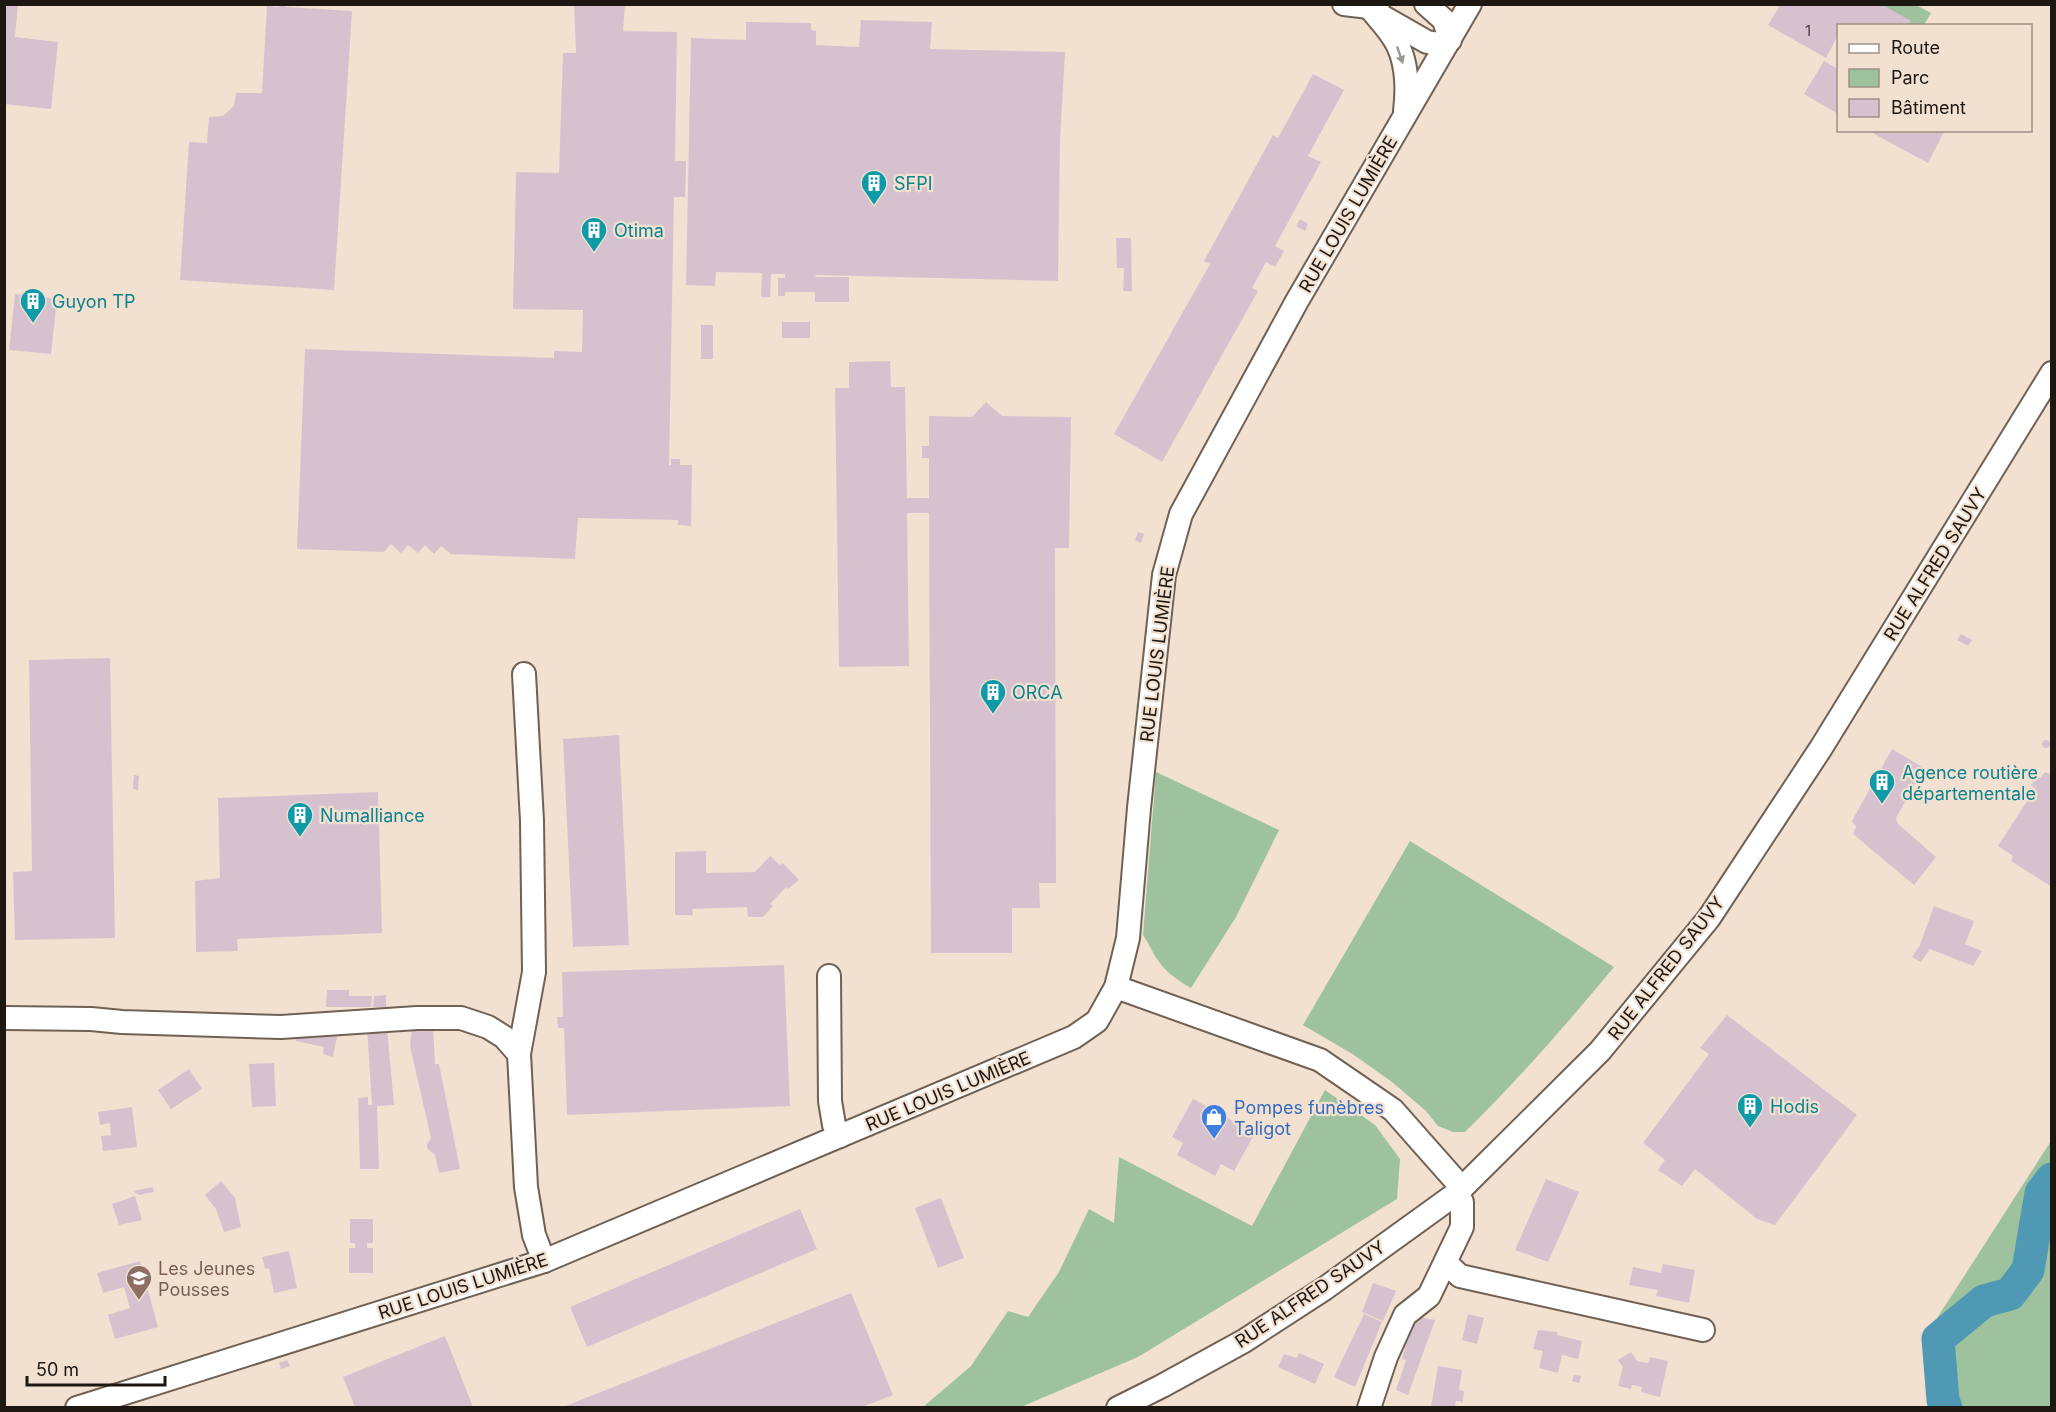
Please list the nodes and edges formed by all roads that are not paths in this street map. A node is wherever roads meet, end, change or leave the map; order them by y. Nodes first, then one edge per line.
1 (1344, 4) edge
2 (1426, 4) edge
3 (1470, 4) edge
4 (1373, 6) edge
5 (1448, 43) junction
6 (1405, 116) junction
7 (2052, 373) edge
8 (524, 674) dead end
9 (829, 976) dead end
10 (1116, 987) junction
11 (4, 1018) edge
12 (519, 1054) junction
13 (840, 1136) junction
14 (1459, 1190) junction
15 (544, 1262) junction
16 (1446, 1263) junction
17 (1703, 1330) dead end
18 (77, 1407) edge
19 (1118, 1407) edge
20 (1369, 1407) edge

1 - 4 street
2 - 5 street
3 - 5 street, RUE LOUIS LUMIÈRE
4 - 5 street
4 -> 6 street
5 - 6 street, RUE LOUIS LUMIÈRE
6 - 10 street, RUE LOUIS LUMIÈRE
7 - 14 street, RUE ALFRED SAUVY
8 - 12 street
9 - 13 street
10 - 13 street, RUE LOUIS LUMIÈRE
10 - 14 street
11 - 12 street
12 - 15 street
13 - 15 street, RUE LOUIS LUMIÈRE
14 - 16 street
14 - 19 street, RUE ALFRED SAUVY
15 - 18 street, RUE LOUIS LUMIÈRE
16 - 17 street
16 - 20 street

